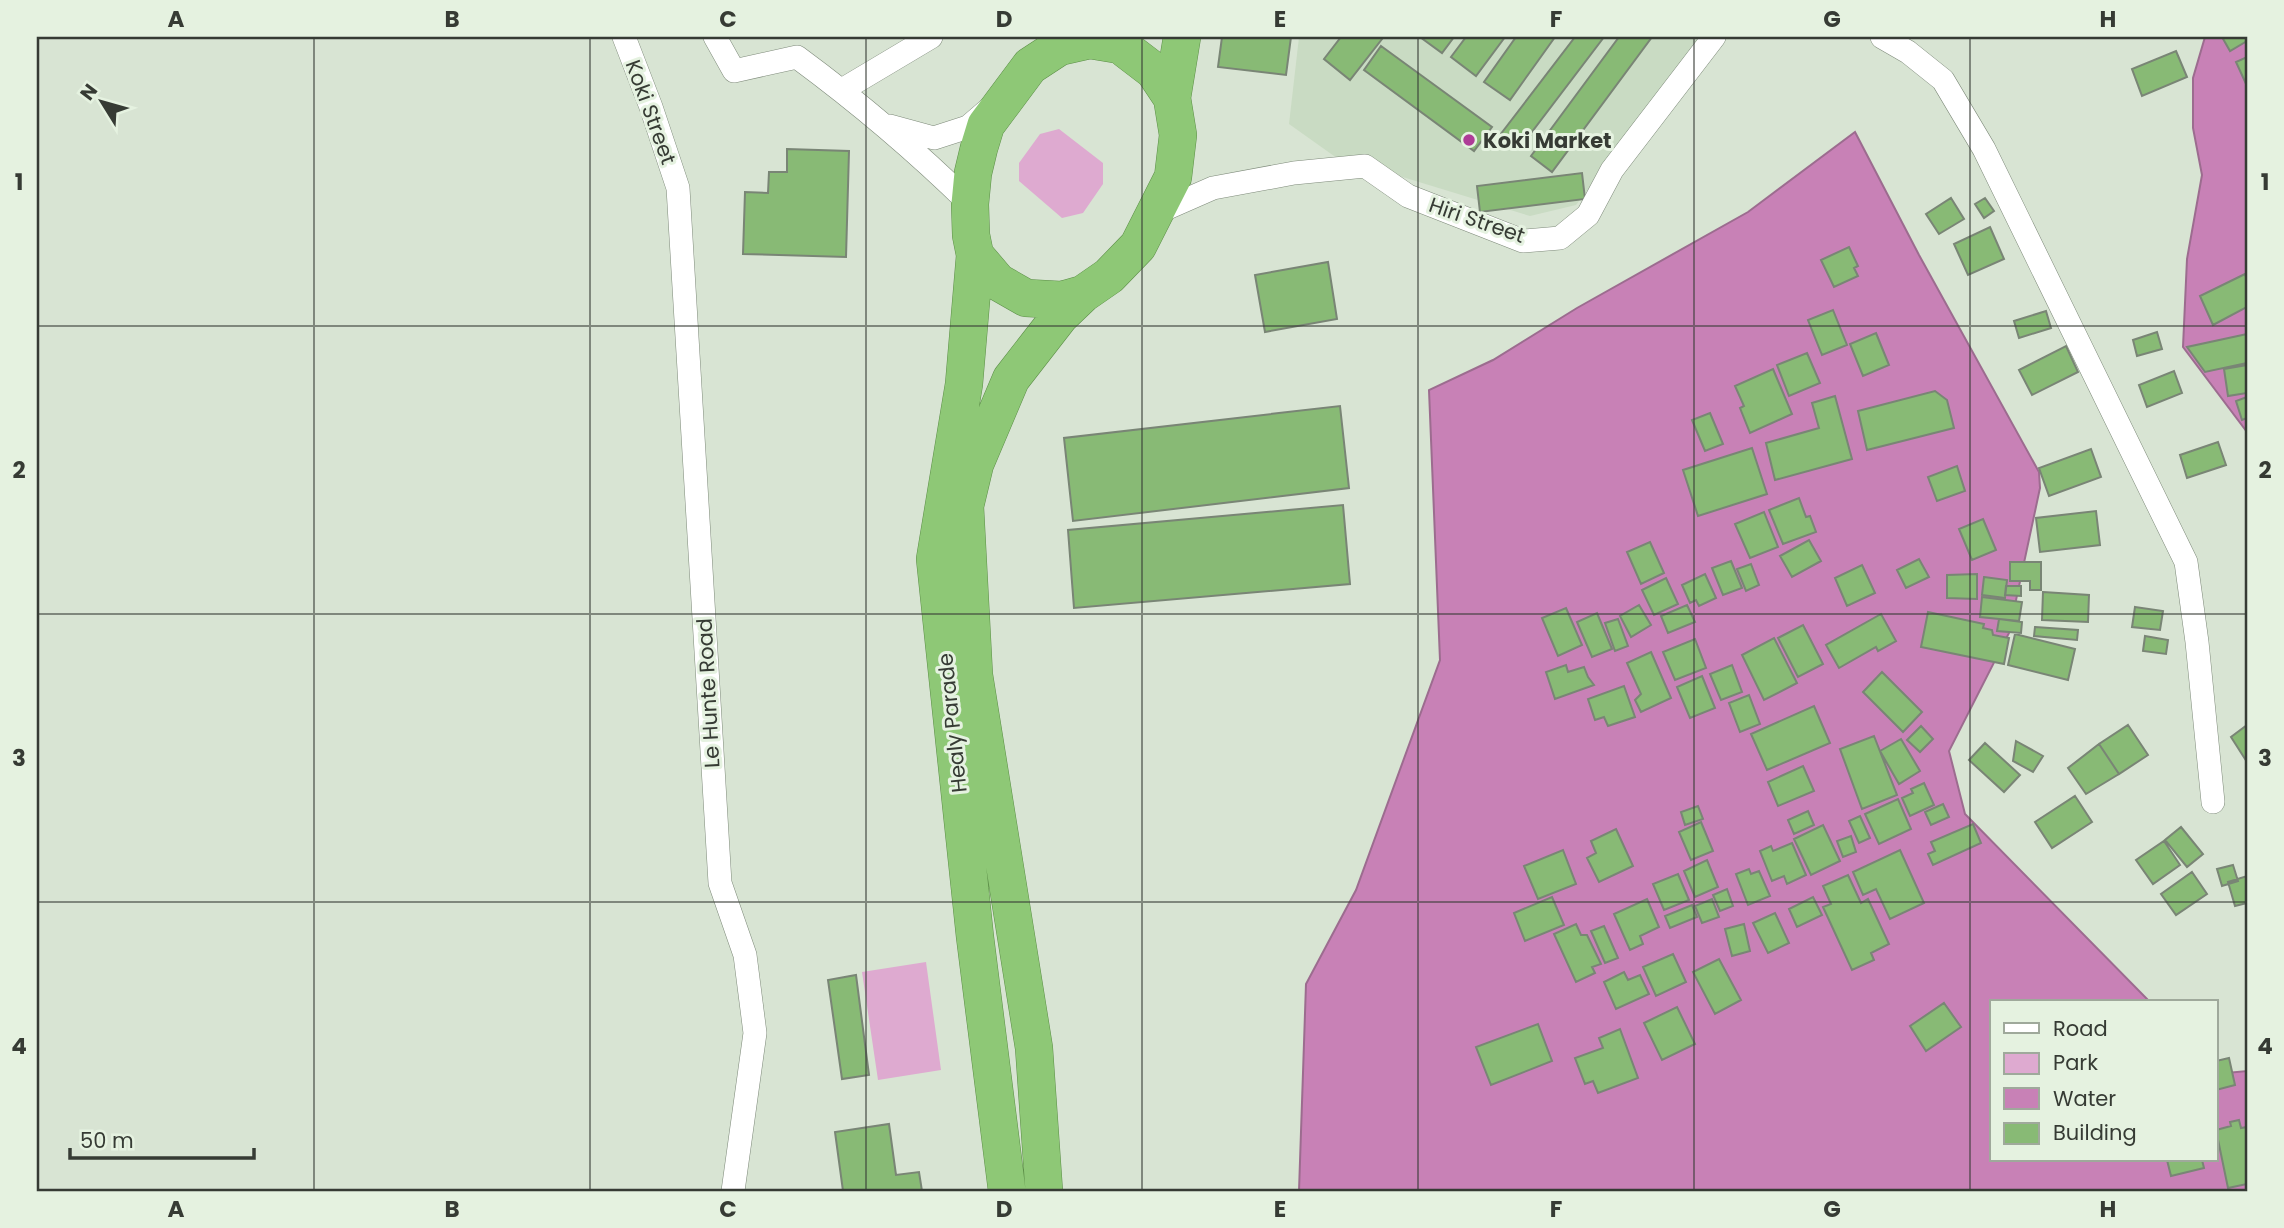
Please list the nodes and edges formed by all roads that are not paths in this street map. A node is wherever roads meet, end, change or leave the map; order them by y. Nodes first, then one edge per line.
1 (624, 37) edge
2 (715, 37) edge
3 (931, 37) edge
4 (1182, 37) edge
5 (1714, 37) edge
6 (1882, 37) edge
7 (1063, 42) edge
8 (842, 90) junction
9 (1007, 95) junction
10 (1172, 98) junction
11 (880, 122) junction
12 (678, 188) joint
13 (970, 204) junction
14 (1156, 213) junction
15 (975, 255) junction
16 (1083, 294) junction
17 (2213, 802) dead end
18 (733, 1191) edge
19 (1007, 1191) edge
20 (1044, 1191) edge

1 - 12 street, Koki Street
2 - 8 street
3 - 8 street
4 - 10 highway
5 - 14 street, Hiri Street
6 - 17 street
7 - 9 highway
7 - 10 highway
8 - 11 street
9 - 11 street
9 - 13 highway
10 - 14 highway
11 - 13 street
12 - 18 street, Le Hunte Road
13 - 15 highway
14 - 16 highway
15 - 16 highway
15 - 19 highway, Healy Parade
16 - 20 highway, Healy Parade

